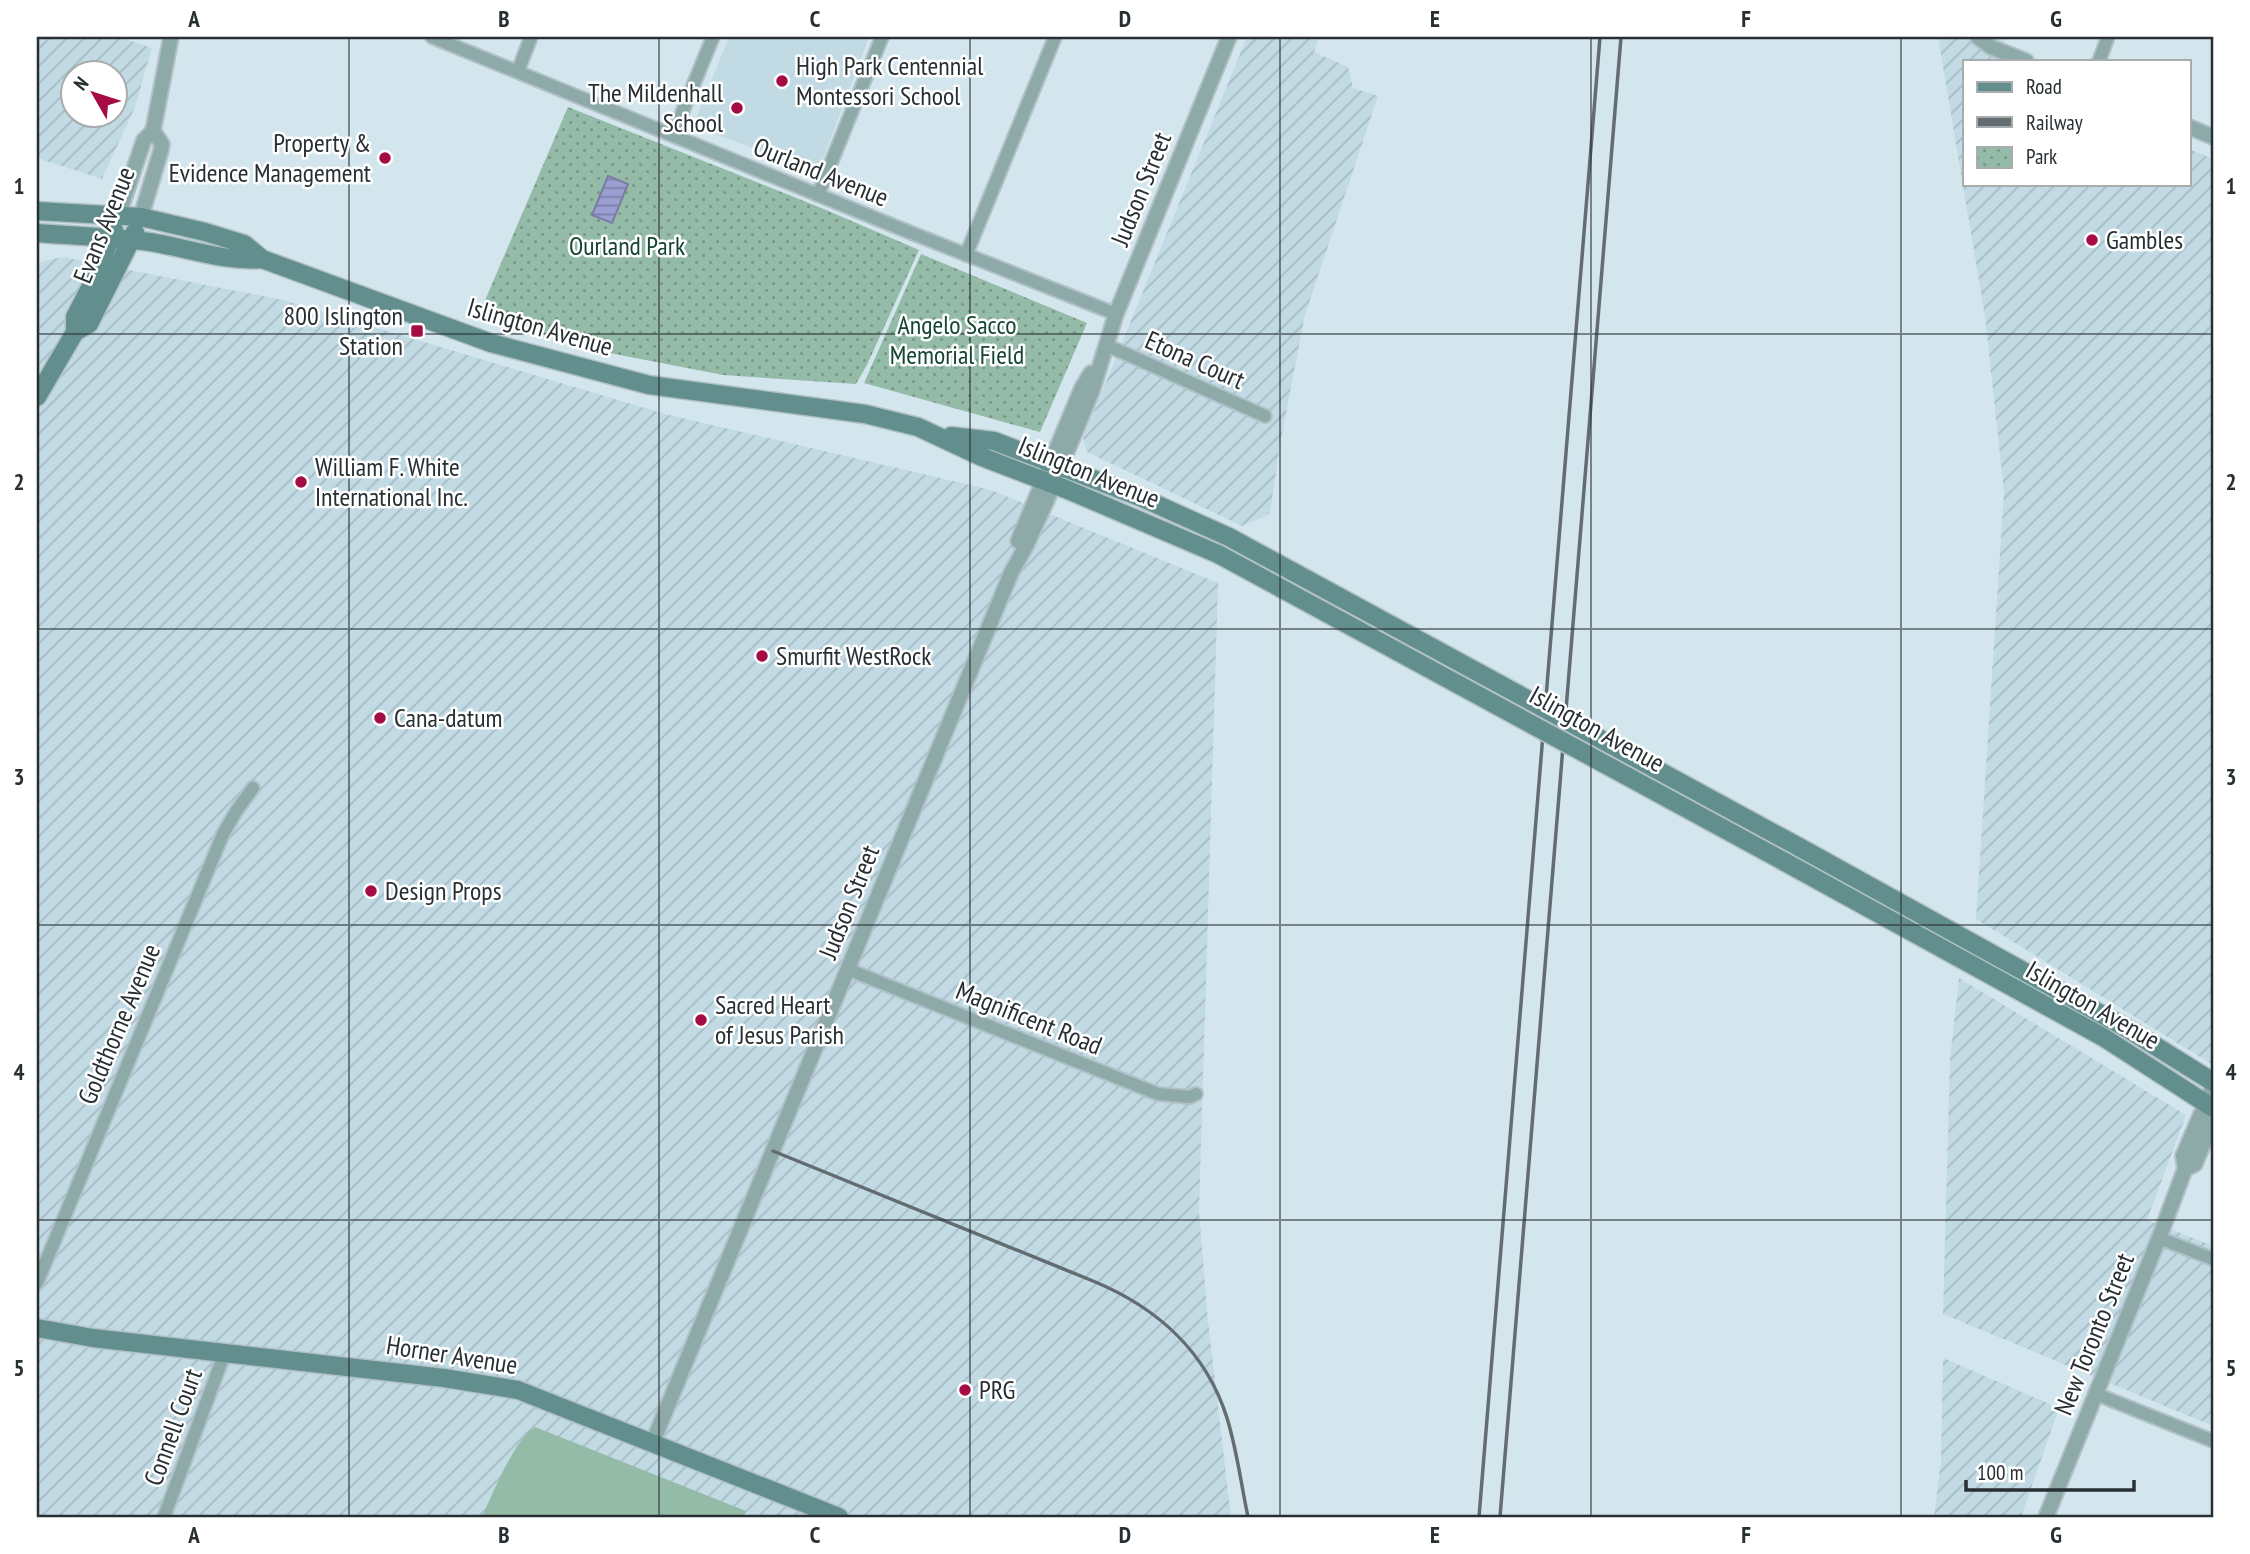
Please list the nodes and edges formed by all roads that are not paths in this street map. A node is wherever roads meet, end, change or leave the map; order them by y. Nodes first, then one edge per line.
1 (171, 37) edge
2 (432, 37) edge
3 (531, 37) edge
4 (713, 37) edge
5 (882, 37) edge
6 (1055, 37) edge
7 (1229, 37) edge
8 (1978, 37) edge
9 (2108, 37) edge
10 (2024, 60) edge
11 (2099, 60) edge
12 (518, 71) junction
13 (2190, 127) edge
14 (153, 131) junction
15 (673, 135) junction
16 (2213, 137) edge
17 (818, 195) junction
18 (37, 211) edge
19 (118, 216) junction
20 (141, 217) junction
21 (37, 233) edge
22 (111, 238) junction
23 (131, 240) junction
24 (966, 255) junction
25 (262, 259) junction
26 (1116, 314) junction
27 (75, 332) junction
28 (1105, 345) junction
29 (37, 397) edge
30 (1265, 416) dead end
31 (1051, 474) junction
32 (253, 788) dead end
33 (847, 969) junction
34 (2213, 1084) edge
35 (1196, 1094) dead end
36 (2211, 1110) edge
37 (2159, 1238) junction
38 (2213, 1259) edge
39 (37, 1283) edge
40 (37, 1328) edge
41 (225, 1352) junction
42 (2096, 1394) junction
43 (2213, 1441) edge
44 (652, 1444) junction
45 (164, 1517) edge
46 (839, 1517) edge
47 (2046, 1517) edge

1 - 14 street, Evans Avenue
2 - 12 street, Ourland Avenue
3 - 12 street
4 - 15 street
5 - 17 street
6 - 24 street
7 - 26 street, Judson Street
8 - 10 street
9 - 11 street
12 - 15 street, Ourland Avenue
13 - 16 street
14 - 19 street, Evans Avenue
14 - 20 street, Evans Avenue
15 - 17 street, Ourland Avenue
17 - 24 street, Ourland Avenue
18 - 19 main road, Islington Avenue
19 - 20 main road, Islington Avenue
19 - 22 main road, Evans Avenue
20 - 23 main road, Evans Avenue
20 - 25 main road, Islington Avenue
21 - 22 main road, Islington Avenue
22 - 23 main road, Islington Avenue
22 - 27 main road, Evans Avenue
23 - 25 main road, Islington Avenue
23 - 27 main road, Evans Avenue
24 - 26 street, Ourland Avenue
25 - 31 main road, Islington Avenue
26 - 28 street, Judson Street
27 - 29 main road, Evans Avenue
28 - 30 street, Etona Court
28 - 31 street, Judson Street
31 - 33 street, Judson Street
31 - 34 main road, Islington Avenue, bridge
31 - 36 main road, Islington Avenue, bridge
32 - 39 street, Goldthorne Avenue
33 - 35 street, Magnificent Road
33 - 44 street, Judson Street
34 - 36 street, New Toronto Street
36 - 37 street, New Toronto Street
37 - 38 street
37 - 42 street, New Toronto Street
40 - 41 main road, Horner Avenue
41 - 44 main road, Horner Avenue
41 - 45 street, Connell Court
42 - 43 street
42 - 47 street, New Toronto Street
44 - 46 main road, Horner Avenue

